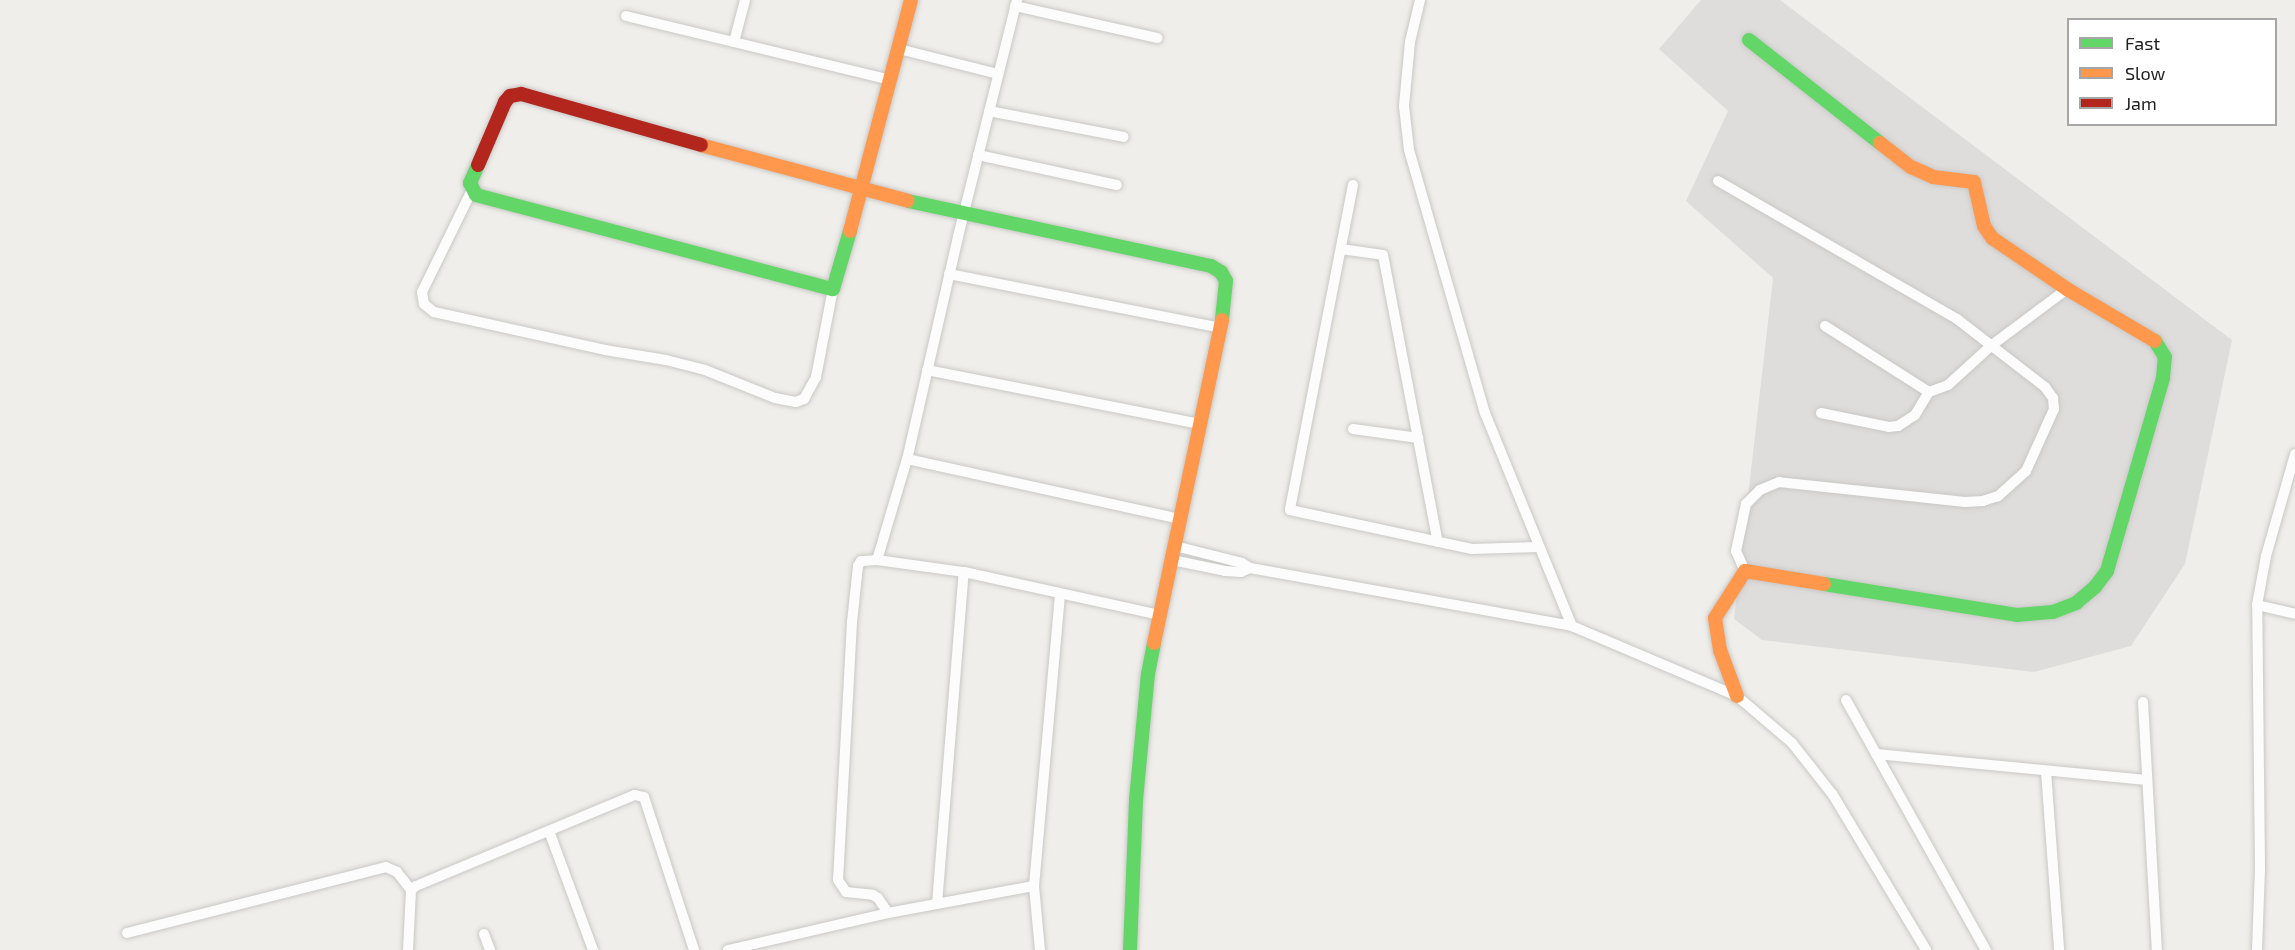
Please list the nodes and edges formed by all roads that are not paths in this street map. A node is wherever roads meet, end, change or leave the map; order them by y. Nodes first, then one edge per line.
1 (745, 0) edge
2 (911, 0) edge
3 (1420, 0) edge
4 (1016, 3) edge
5 (626, 16) dead end
6 (1157, 38) dead end
7 (1749, 40) dead end
8 (734, 42) junction
9 (899, 49) junction
10 (998, 74) junction
11 (891, 80) junction
12 (989, 111) junction
13 (1124, 136) dead end
14 (978, 155) junction
15 (1718, 181) dead end
16 (1117, 185) dead end
17 (1353, 185) dead end
18 (472, 190) junction
19 (863, 190) junction
20 (963, 214) junction
21 (1341, 249) junction
22 (949, 274) junction
23 (832, 289) junction
24 (2067, 289) junction
25 (1824, 326) dead end
26 (1221, 328) junction
27 (1992, 345) junction
28 (927, 370) junction
29 (1929, 392) junction
30 (1821, 413) dead end
31 (1200, 424) junction
32 (1353, 429) dead end
33 (1418, 438) junction
34 (2295, 454) edge
35 (907, 459) junction
36 (1179, 519) junction
37 (1438, 542) junction
38 (1175, 546) junction
39 (1538, 547) junction
40 (877, 560) junction
41 (1172, 560) junction
42 (1250, 568) junction
43 (1745, 571) junction
44 (964, 572) junction
45 (1060, 594) junction
46 (2257, 605) junction
47 (2295, 614) edge
48 (1160, 615) junction
49 (1572, 626) junction
50 (1737, 696) junction
51 (1845, 700) dead end
52 (2143, 702) dead end
53 (1876, 754) junction
54 (2046, 771) junction
55 (2147, 780) junction
56 (549, 831) junction
57 (1034, 886) junction
58 (411, 890) junction
59 (936, 904) junction
60 (888, 913) junction
61 (128, 933) dead end
62 (484, 934) dead end
63 (408, 950) edge
64 (490, 950) edge
65 (593, 950) edge
66 (694, 950) edge
67 (728, 950) edge
68 (1041, 950) edge
69 (1130, 950) edge
70 (1926, 950) edge
71 (1986, 950) edge
72 (2059, 950) edge
73 (2157, 950) edge
74 (2257, 950) edge

1 - 8 street
2 - 9 street
3 - 39 street
4 - 6 street
4 - 10 street
5 - 8 street
7 - 24 street
8 - 11 street
9 - 10 street
9 - 11 street
10 - 12 street
11 - 19 street
12 - 13 street
12 - 14 street
14 - 16 street
14 - 20 street
15 - 27 street
17 - 21 street
18 - 19 street
18 - 23 street
18 - 23 street
19 - 20 street
19 - 23 street
20 - 22 street
20 - 26 street
21 - 33 street
21 - 37 street
22 - 26 street
22 - 28 street
24 - 27 street
24 - 43 street
25 - 29 street
26 - 31 street
27 - 29 street
27 - 43 street
28 - 31 street
28 - 35 street
29 - 30 street
31 - 36 street
32 - 33 street
33 - 37 street
34 - 46 street
35 - 36 street
35 - 40 street
36 - 38 street
37 - 39 street
38 - 41 street
38 - 42 street
39 - 49 street
40 - 44 street
40 - 60 street
41 - 42 street
41 - 48 street
42 - 49 street
43 - 50 street
44 - 45 street
44 - 59 street
45 - 48 street
45 - 57 street
46 - 47 street
46 - 74 street
48 - 69 street
49 - 50 street
50 - 70 street
51 - 53 street
52 - 55 street
53 - 54 street
53 - 71 street
54 - 55 street
54 - 72 street
55 - 73 street
56 - 58 street
56 - 65 street
56 - 66 street
57 - 59 street
57 - 68 street
58 - 61 street
58 - 63 street
59 - 60 street
60 - 67 street
62 - 64 street

